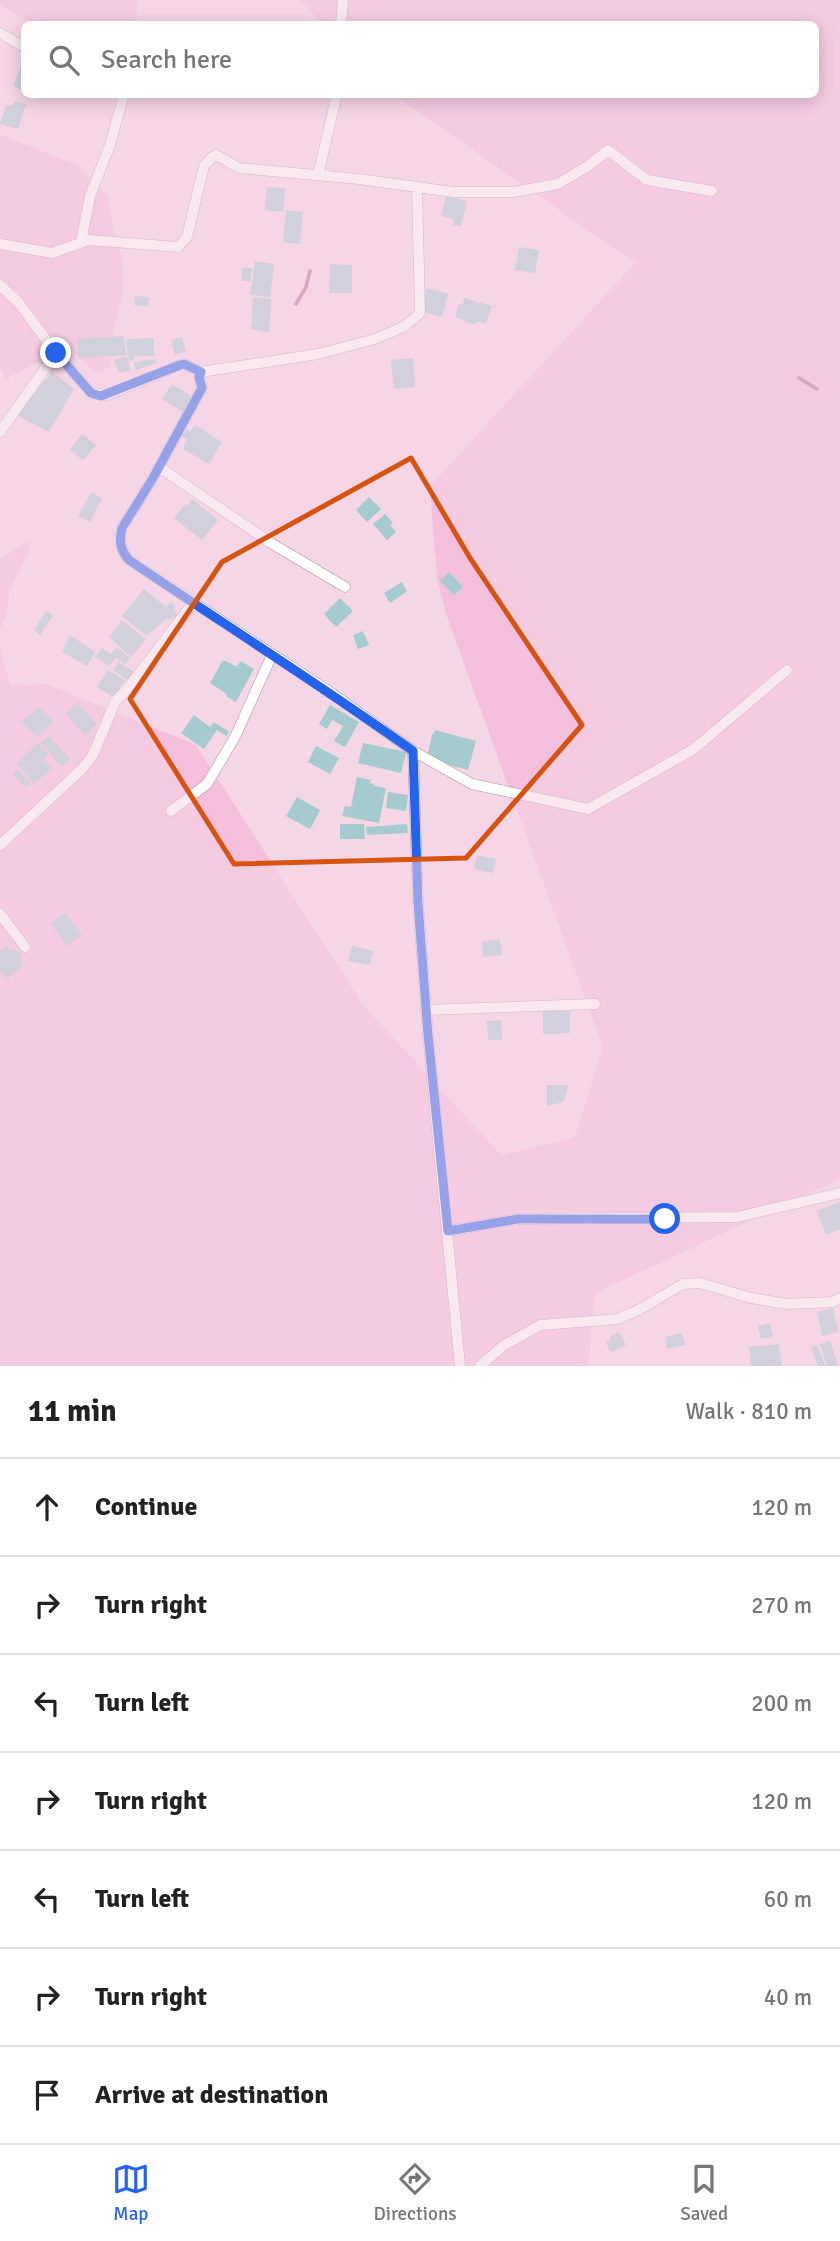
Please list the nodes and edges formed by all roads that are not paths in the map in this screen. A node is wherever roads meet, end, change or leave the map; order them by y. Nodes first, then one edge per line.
1 (343, 0) edge
2 (341, 21) edge
3 (0, 33) edge
4 (21, 45) edge
5 (123, 98) edge
6 (336, 98) edge
7 (318, 175) junction
8 (417, 187) junction
9 (712, 191) dead end
10 (80, 242) junction
11 (0, 244) edge
12 (0, 285) edge
13 (56, 353) junction
14 (201, 372) junction
15 (0, 432) edge
16 (159, 467) junction
17 (345, 587) dead end
18 (193, 603) junction
19 (272, 655) junction
20 (787, 670) dead end
21 (413, 751) junction
22 (171, 811) dead end
23 (0, 845) edge
24 (0, 914) edge
25 (25, 947) dead end
26 (595, 1004) dead end
27 (426, 1010) junction
28 (840, 1194) edge
29 (448, 1231) junction
30 (840, 1298) edge
31 (460, 1366) edge
32 (480, 1366) edge

1 - 2 street
3 - 4 street
5 - 10 street
6 - 7 street
7 - 8 street
7 - 10 street
8 - 9 street
8 - 14 street
10 - 11 street
12 - 13 street
13 - 14 street
13 - 15 street
14 - 16 street
16 - 17 street
16 - 18 street
18 - 19 street
18 - 23 street
19 - 21 street
19 - 22 street
20 - 21 street
21 - 27 street
24 - 25 street
26 - 27 street
27 - 29 street
28 - 29 street
29 - 31 street
30 - 32 street

